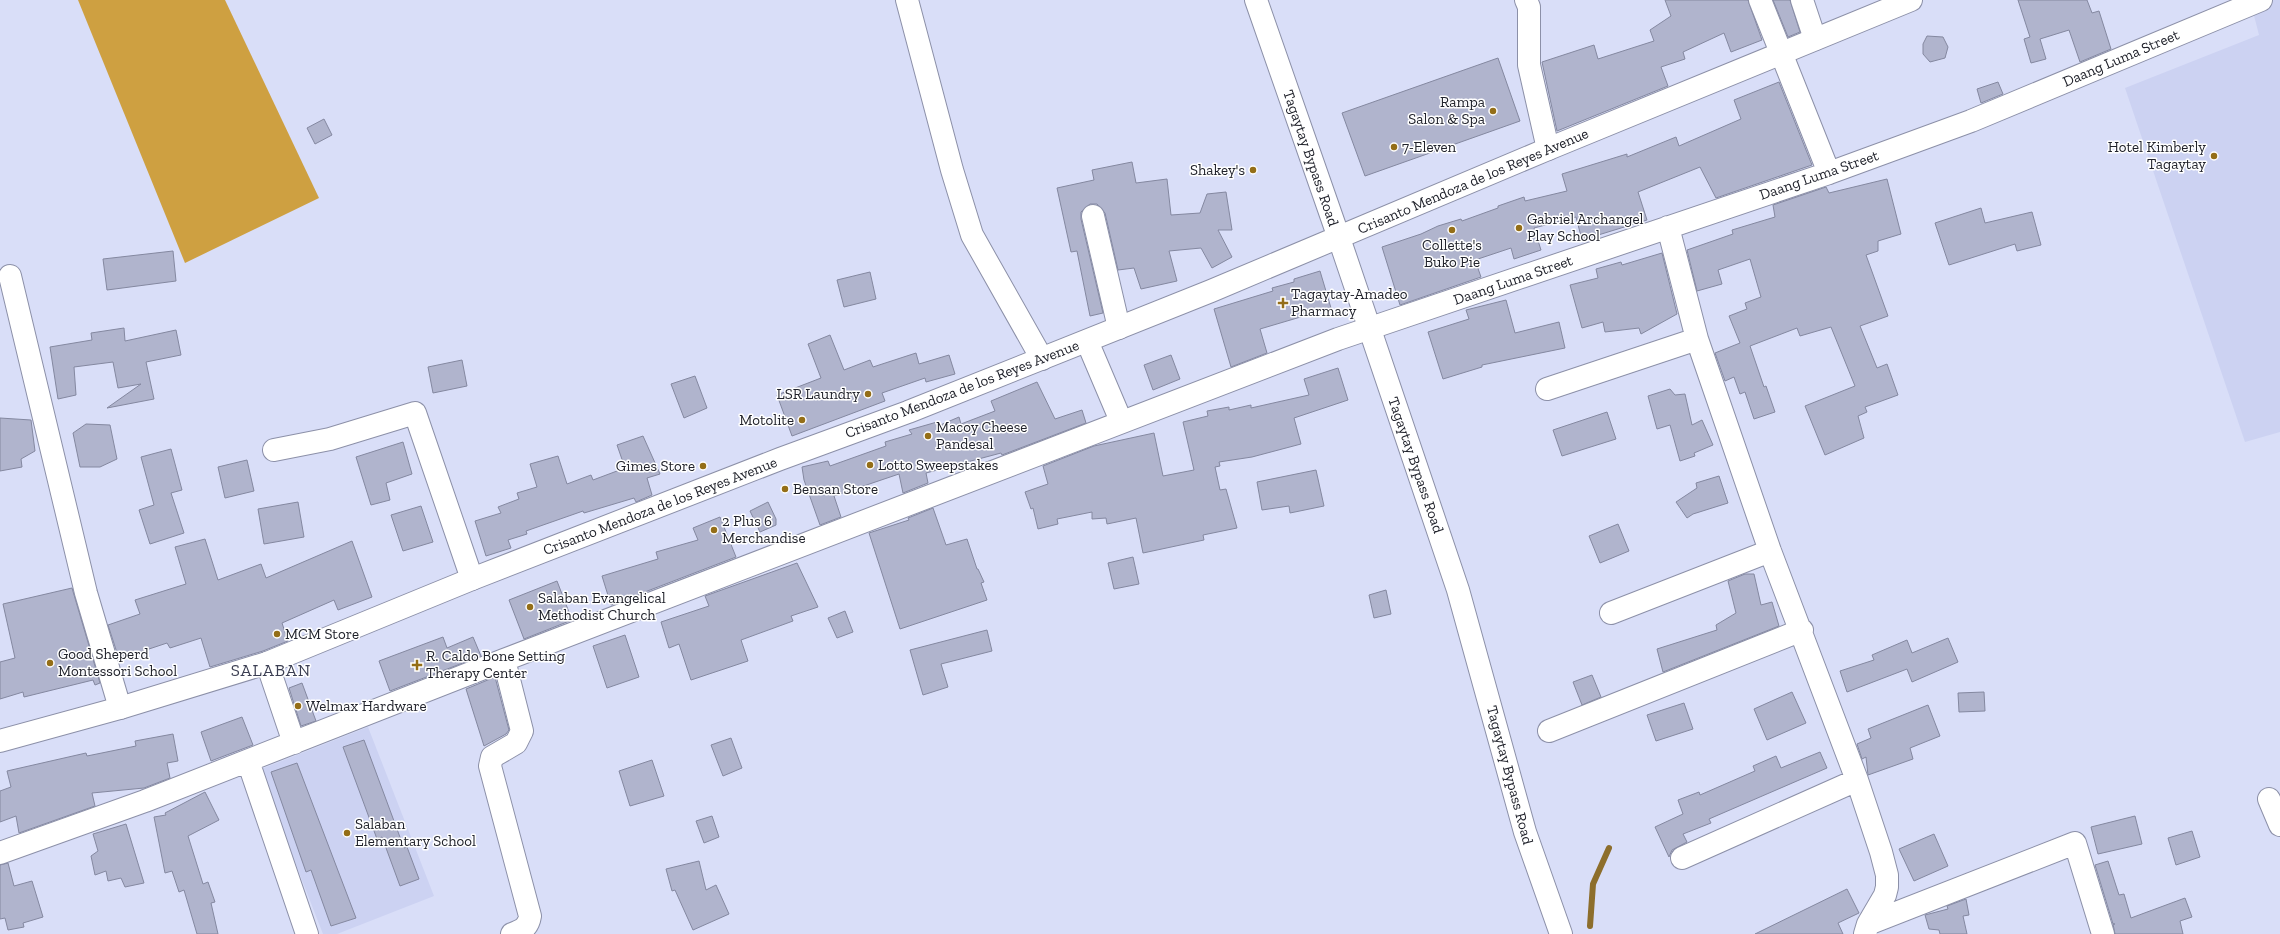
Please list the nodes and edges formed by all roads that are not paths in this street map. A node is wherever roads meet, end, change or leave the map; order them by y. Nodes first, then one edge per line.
1 (907, 0) edge
2 (1256, 0) edge
3 (1526, 0) edge
4 (1760, 0) edge
5 (1802, 0) edge
6 (1911, 0) edge
7 (2261, 0) edge
8 (1815, 39) junction
9 (1780, 54) junction
10 (1548, 149) junction
11 (1828, 173) junction
12 (1093, 216) dead end
13 (1668, 227) junction
14 (1339, 238) junction
15 (10, 276) dead end
16 (1119, 328) junction
17 (1369, 328) junction
18 (1697, 339) junction
19 (1087, 341) junction
20 (1042, 359) junction
21 (1546, 389) dead end
22 (1121, 421) junction
23 (274, 450) dead end
24 (1770, 551) junction
25 (472, 579) junction
26 (1611, 613) dead end
27 (1802, 630) junction
28 (504, 660) junction
29 (267, 663) junction
30 (120, 708) junction
31 (1549, 731) dead end
32 (0, 741) edge
33 (294, 743) junction
34 (248, 761) junction
35 (1857, 780) junction
36 (2269, 799) dead end
37 (2280, 825) edge
38 (0, 853) edge
39 (1682, 858) dead end
40 (1867, 929) edge
41 (307, 934) edge
42 (512, 934) edge
43 (1561, 934) edge
44 (2103, 934) edge

1 - 20 street
2 - 14 street, Tagaytay Bypass Road
3 - 10 street
4 - 9 street
5 - 8 street
6 - 8 street, Crisanto Mendoza de los Reyes Avenue
7 - 11 street, Daang Luma Street
8 - 9 street, Crisanto Mendoza de los Reyes Avenue
9 - 10 street, Crisanto Mendoza de los Reyes Avenue
9 - 11 street
10 - 14 street, Crisanto Mendoza de los Reyes Avenue
11 - 13 street, Daang Luma Street
12 - 16 street
13 - 17 street, Daang Luma Street
13 - 18 street
14 - 16 street, Crisanto Mendoza de los Reyes Avenue
14 - 17 street, Tagaytay Bypass Road
15 - 30 street
16 - 19 street, Crisanto Mendoza de los Reyes Avenue
17 - 22 street, Daang Luma Street
17 - 43 street, Tagaytay Bypass Road
18 - 21 street
18 - 24 street
19 - 20 street, Crisanto Mendoza de los Reyes Avenue
19 - 22 street
20 - 25 street, Crisanto Mendoza de los Reyes Avenue
22 - 28 street, Daang Luma Street
23 - 25 street
24 - 26 street
24 - 27 street
25 - 29 street, Crisanto Mendoza de los Reyes Avenue
27 - 31 street
27 - 35 street
28 - 33 street, Daang Luma Street
28 - 42 street
29 - 30 street, Crisanto Mendoza de los Reyes Avenue
29 - 33 street
30 - 32 street, Crisanto Mendoza de los Reyes Avenue
33 - 34 street, Daang Luma Street
34 - 38 street, Daang Luma Street
34 - 41 street
35 - 39 street
35 - 40 street
36 - 37 street
40 - 44 street

